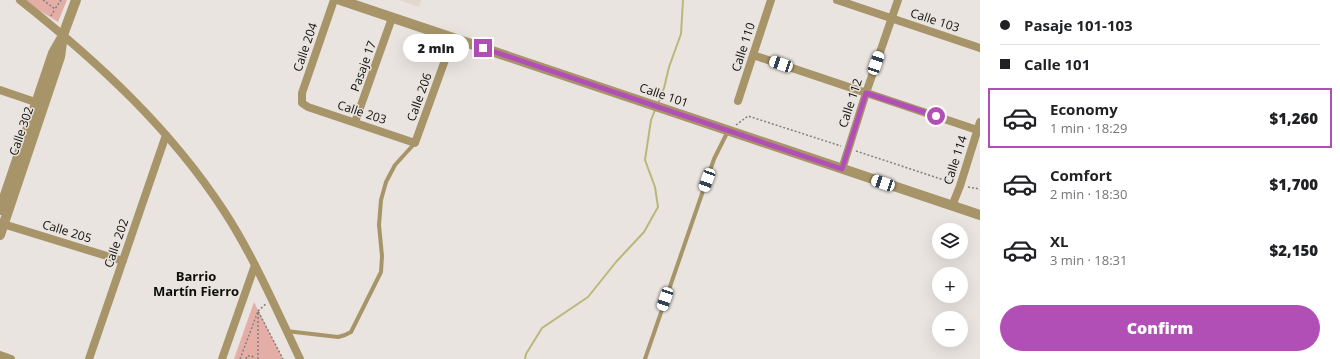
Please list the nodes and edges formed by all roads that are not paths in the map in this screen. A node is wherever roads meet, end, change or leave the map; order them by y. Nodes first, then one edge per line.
1 (20, 0) edge
2 (76, 0) edge
3 (334, 0) edge
4 (340, 0) edge
5 (771, 0) edge
6 (836, 0) edge
7 (898, 0) edge
8 (392, 18) junction
9 (892, 18) junction
10 (64, 35) junction
11 (453, 38) junction
12 (980, 48) edge
13 (753, 55) junction
14 (0, 90) edge
15 (866, 93) junction
16 (738, 101) dead end
17 (302, 103) joint
18 (40, 104) junction
19 (355, 122) junction
20 (979, 127) edge
21 (728, 131) junction
22 (166, 135) junction
23 (415, 142) junction
24 (842, 169) junction
25 (952, 206) junction
26 (0, 210) edge
27 (980, 215) edge
28 (2, 223) edge
29 (0, 235) edge
30 (123, 261) junction
31 (255, 265) junction
32 (286, 330) junction
33 (0, 355) edge
34 (11, 359) edge
35 (89, 359) edge
36 (222, 359) edge
37 (300, 359) edge
38 (645, 359) edge

1 - 10 street
2 - 10 street, Calle 302
3 - 17 street, Calle 204
4 - 8 street, Calle 101
5 - 13 street, Calle 110
6 - 9 street, Calle 103
7 - 9 street, Calle 112
8 - 11 street, Calle 101
8 - 19 street, Pasaje 17
9 - 12 street, Calle 103
9 - 15 street, Calle 112
10 - 18 street, Calle 302
10 - 22 street
11 - 21 street, Calle 101
11 - 23 street, Calle 206
13 - 15 street
13 - 16 street, Calle 110
14 - 18 street
15 - 20 street
15 - 24 street, Calle 112
17 - 19 street, Calle 203
18 - 26 street, Calle 302
18 - 28 street, Calle 302
19 - 23 street, Calle 203
20 - 25 street, Calle 114
21 - 24 street, Calle 101
21 - 38 lane
22 - 30 street, Calle 202
22 - 31 street
23 - 32 lane
24 - 25 street, Calle 101
25 - 27 street, Calle 101
28 - 29 street, Calle 302
28 - 30 street, Calle 205
30 - 35 street, Calle 202
31 - 32 street
31 - 36 street
32 - 37 street
33 - 34 street

